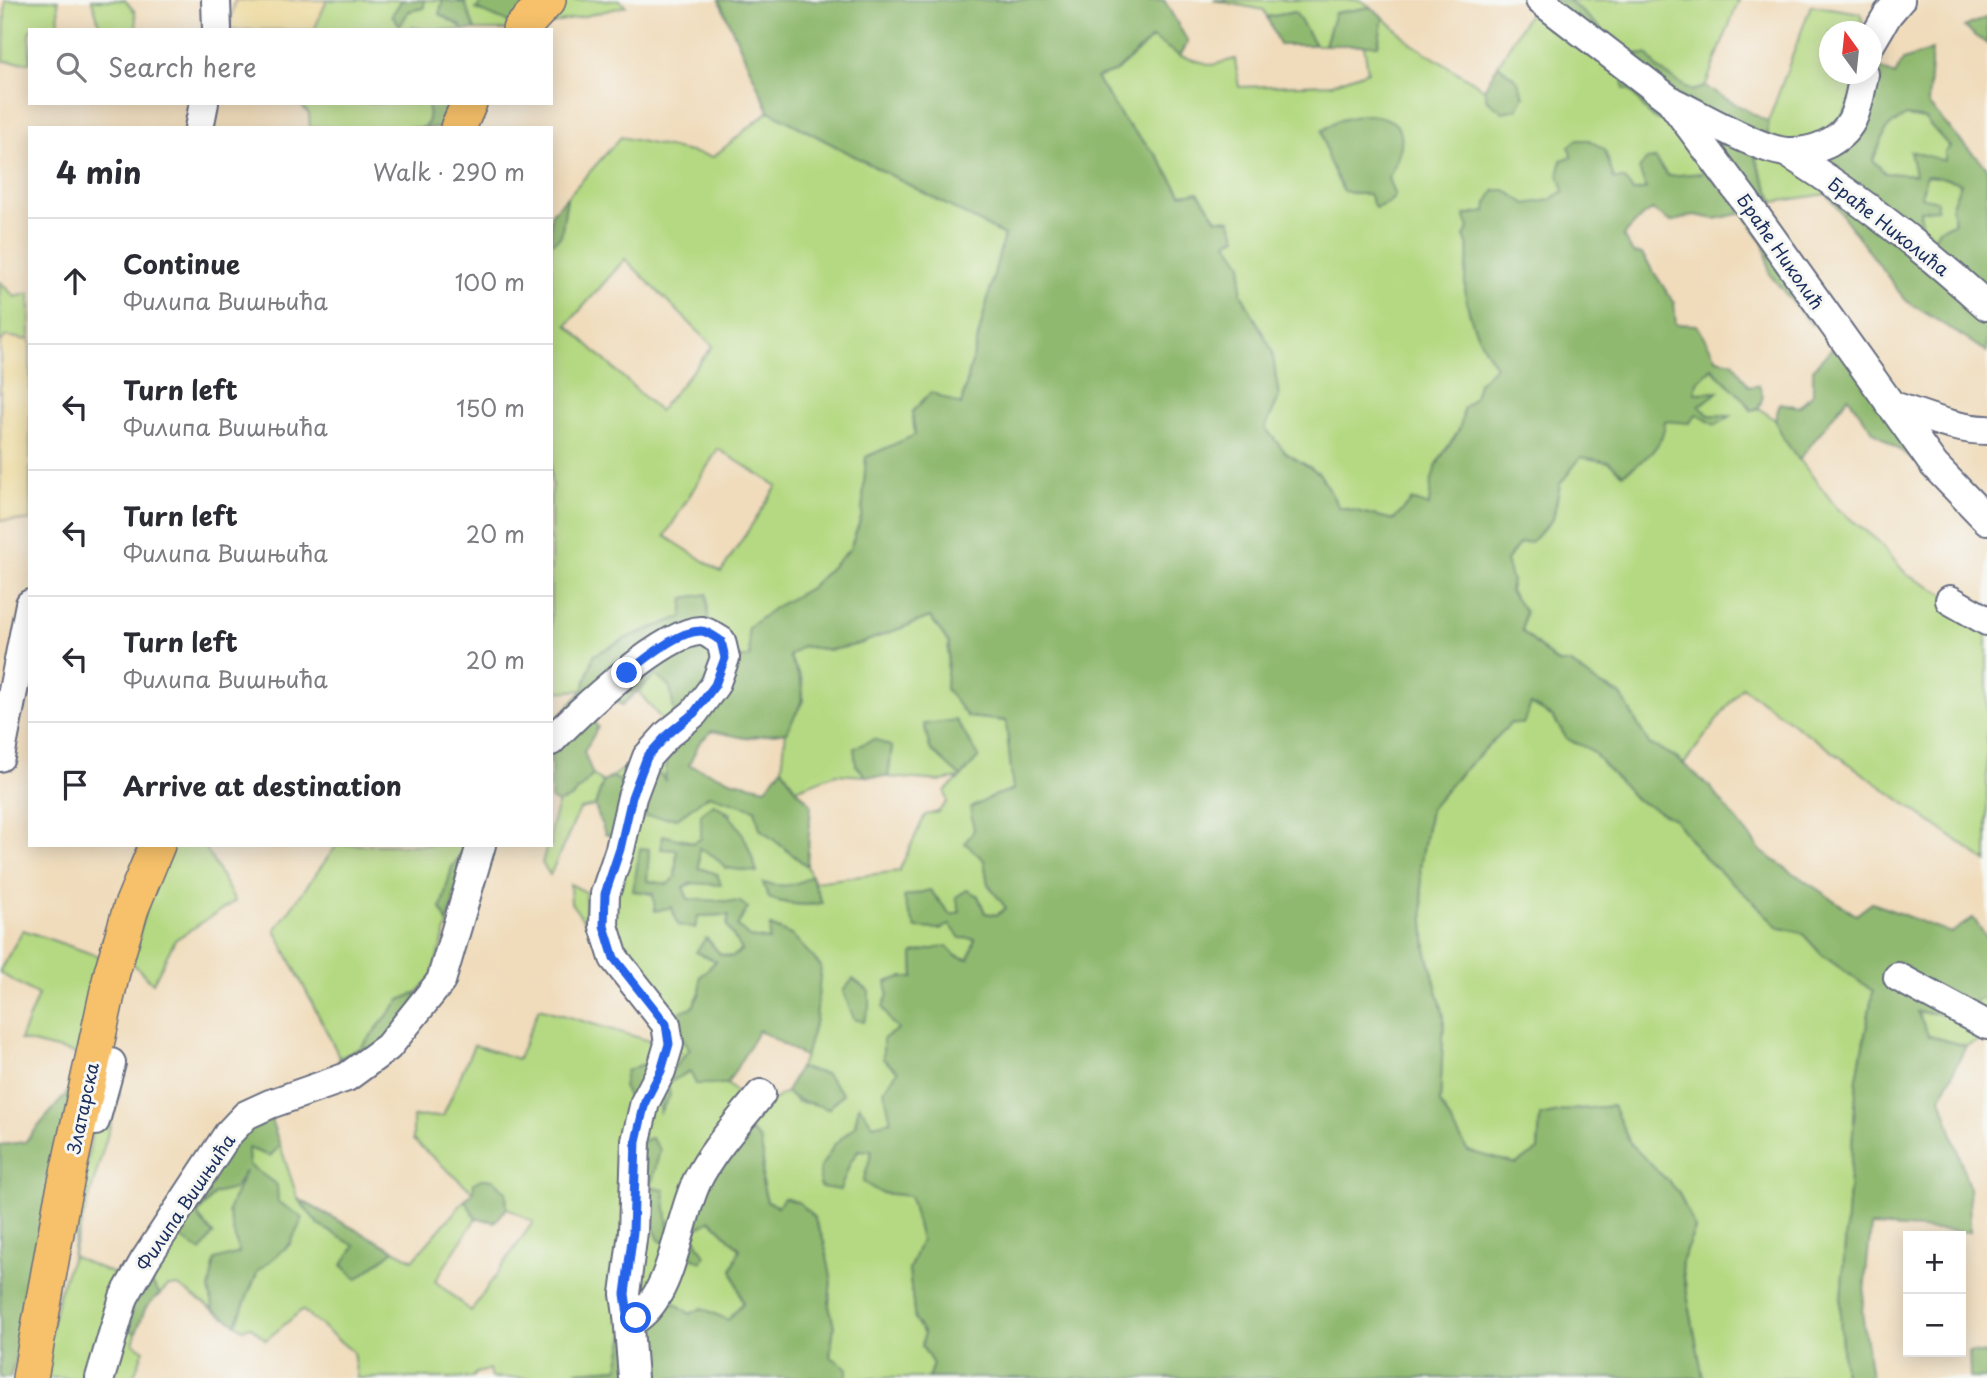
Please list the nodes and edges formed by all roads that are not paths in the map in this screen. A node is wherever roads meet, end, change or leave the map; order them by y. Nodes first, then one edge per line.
1 (216, 0) edge
2 (548, 0) edge
3 (1540, 0) edge
4 (1900, 0) edge
5 (1882, 24) edge
6 (217, 28) edge
7 (522, 28) edge
8 (1861, 84) edge
9 (1670, 100) junction
10 (204, 105) edge
11 (468, 105) edge
12 (199, 126) edge
13 (459, 126) edge
14 (1786, 152) junction
15 (1987, 306) edge
16 (1890, 405) junction
17 (1987, 430) edge
18 (1987, 520) edge
19 (1950, 600) dead end
20 (28, 614) edge
21 (1987, 621) edge
22 (553, 739) edge
23 (0, 757) edge
24 (157, 847) edge
25 (480, 847) edge
26 (1898, 977) dead end
27 (1987, 1024) edge
28 (111, 1063) dead end
29 (761, 1094) dead end
30 (61, 1205) junction
31 (628, 1315) junction
32 (30, 1378) edge
33 (100, 1378) edge
34 (633, 1378) edge

1 - 6 street
2 - 7 main road
3 - 9 street, Браће Николић
4 - 5 street
8 - 14 street, Браће Николић
9 - 14 street, Браће Николић
9 - 16 street, Браће Николић
10 - 12 street
11 - 13 main road
14 - 15 street, Браће Николића
16 - 17 street
16 - 18 street, Браће Николић
19 - 21 street
20 - 23 street
22 - 31 street
24 - 30 main road, Златарска
25 - 33 street, Филипа Вишњића
26 - 27 street
28 - 30 street
29 - 31 street
30 - 32 main road, Златарска
31 - 34 street

